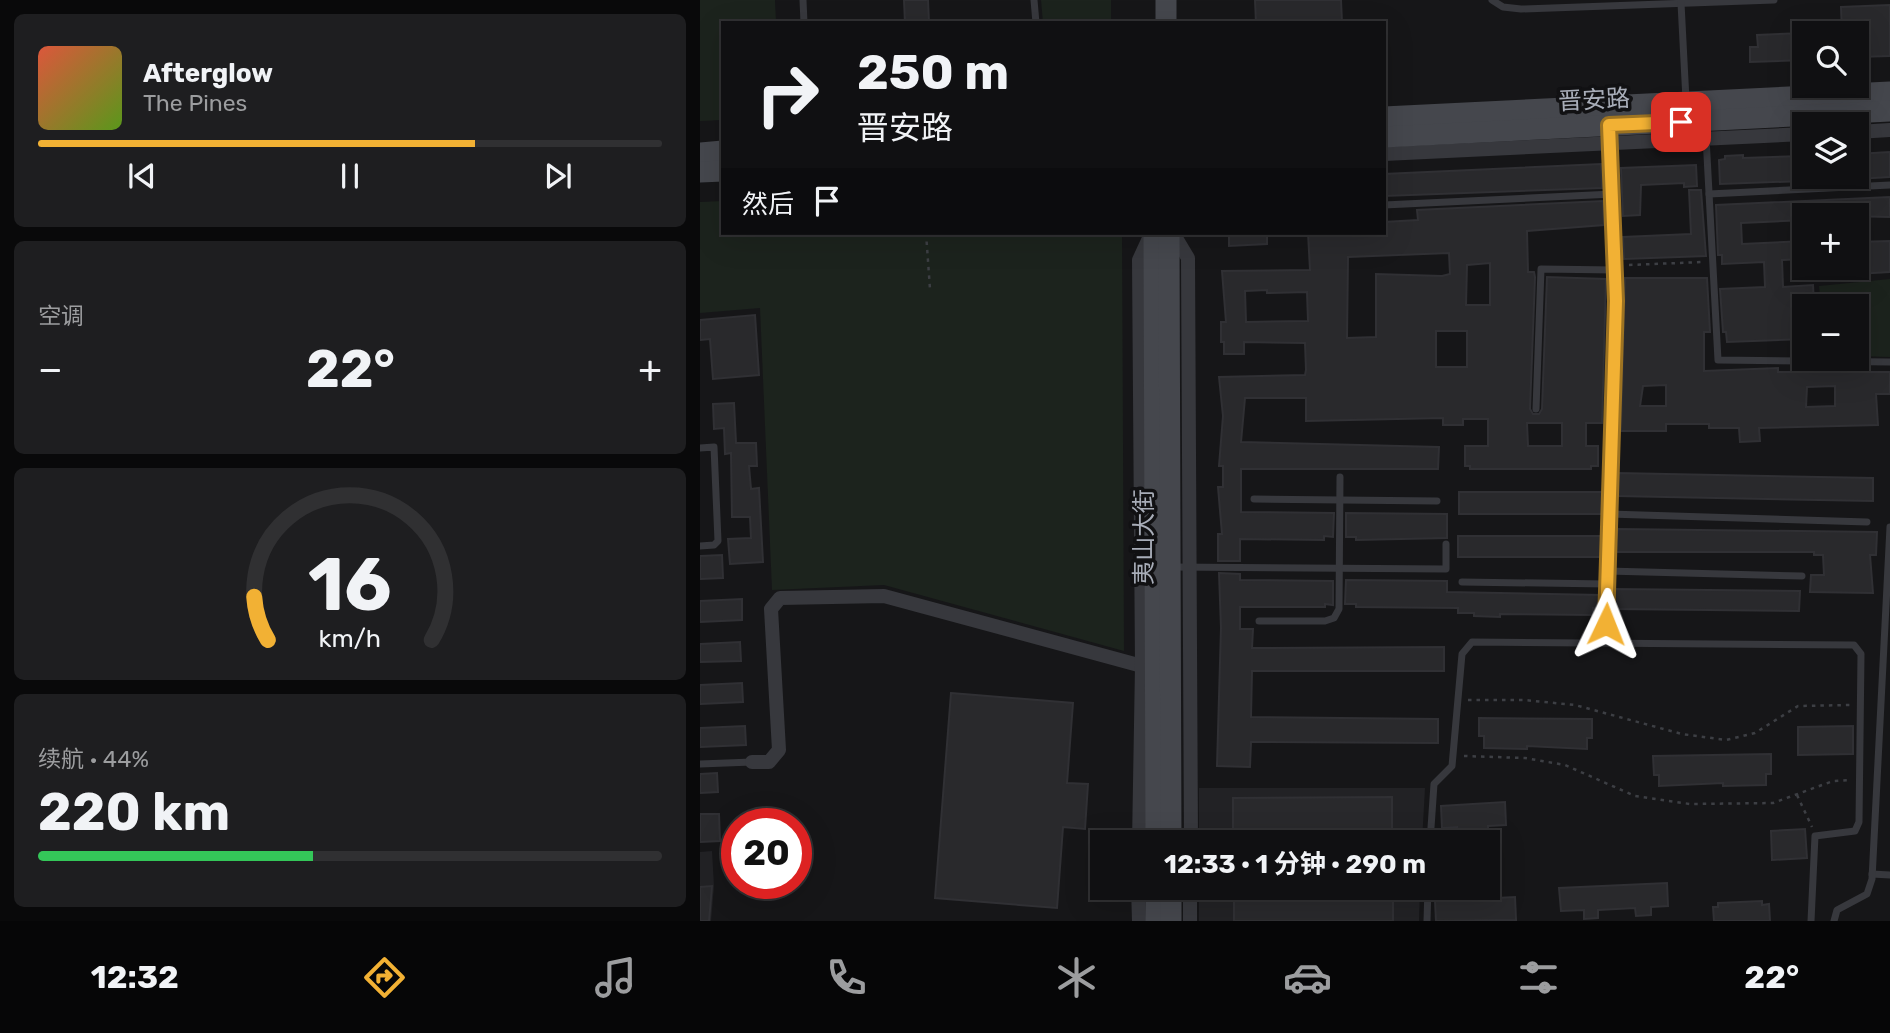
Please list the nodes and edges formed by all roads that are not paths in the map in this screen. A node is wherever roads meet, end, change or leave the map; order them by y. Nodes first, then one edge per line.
1 (803, 0) edge
2 (1034, 0) edge
3 (1152, 0) edge
4 (1166, 0) edge
5 (1492, 0) edge
6 (1774, 0) edge
7 (1681, 3) junction
8 (1549, 4) edge
9 (804, 21) edge
10 (1035, 21) edge
11 (1152, 21) edge
12 (1166, 21) edge
13 (1890, 92) edge
14 (1686, 102) junction
15 (1890, 111) edge
16 (1386, 117) edge
17 (1706, 130) junction
18 (1890, 130) edge
19 (1869, 131) edge
20 (1610, 134) junction
21 (1792, 134) edge
22 (1386, 137) edge
23 (721, 151) edge
24 (700, 153) edge
25 (1386, 153) edge
26 (721, 171) edge
27 (700, 172) edge
28 (1890, 186) edge
29 (1613, 194) junction
30 (1709, 194) junction
31 (1386, 205) edge
32 (1162, 236) edge
33 (1623, 268) junction
34 (1890, 362) edge
35 (1536, 409) dead end
36 (1611, 440) joint
37 (700, 447) edge
38 (1340, 477) dead end
39 (1254, 499) dead end
40 (1340, 500) junction
41 (1437, 501) dead end
42 (1609, 514) junction
43 (1867, 522) dead end
44 (1890, 527) edge
45 (1446, 544) dead end
46 (700, 546) edge
47 (1181, 567) junction
48 (1340, 568) junction
49 (1607, 571) junction
50 (1802, 576) dead end
51 (1462, 582) dead end
52 (1607, 584) junction
53 (1259, 621) dead end
54 (1606, 624) dead end
55 (1142, 666) junction
56 (752, 762) joint
57 (700, 764) edge
58 (1139, 830) edge
59 (1156, 830) edge
60 (1171, 830) edge
61 (1191, 830) edge
62 (1431, 830) edge
63 (1872, 874) junction
64 (1890, 875) edge
65 (1139, 900) edge
66 (1156, 900) edge
67 (1171, 900) edge
68 (1190, 900) edge
69 (1428, 900) edge
70 (1139, 921) edge
71 (1156, 921) edge
72 (1171, 921) edge
73 (1190, 921) edge
74 (1427, 921) edge
75 (1811, 921) edge
76 (1834, 921) edge

1 - 9 lane
2 - 10 lane
3 - 11 main road
4 - 12 main road
5 - 8 lane
6 - 7 lane
7 - 8 lane
7 - 14 lane
13 - 14 main road, 晋安路
14 - 16 main road, 晋安路
15 - 17 main road, 晋安路
17 - 20 main road, 晋安路
17 - 21 street
17 - 30 lane
18 - 19 street
20 - 22 main road, 晋安路
20 - 25 street
20 - 29 street
23 - 24 main road
26 - 27 main road
28 - 30 lane
29 - 31 lane
29 - 33 street
30 - 34 lane
32 - 47 main road, 夷山大街
32 - 55 street
32 - 59 main road, 夷山大街
33 - 35 lane
33 - 36 street
36 - 42 lane
37 - 46 lane
38 - 40 lane
39 - 40 lane
40 - 41 lane
40 - 48 lane
42 - 43 lane
42 - 49 lane
44 - 63 lane
45 - 48 lane
47 - 48 lane
47 - 60 main road, 夷山大街
47 - 61 street
48 - 53 lane
49 - 50 lane
49 - 52 lane
51 - 52 lane
52 - 54 lane
55 - 56 street
55 - 58 street
56 - 57 lane
62 - 75 lane
63 - 64 lane
63 - 76 lane
65 - 70 street
66 - 71 main road
67 - 72 main road
68 - 73 street
69 - 74 lane

